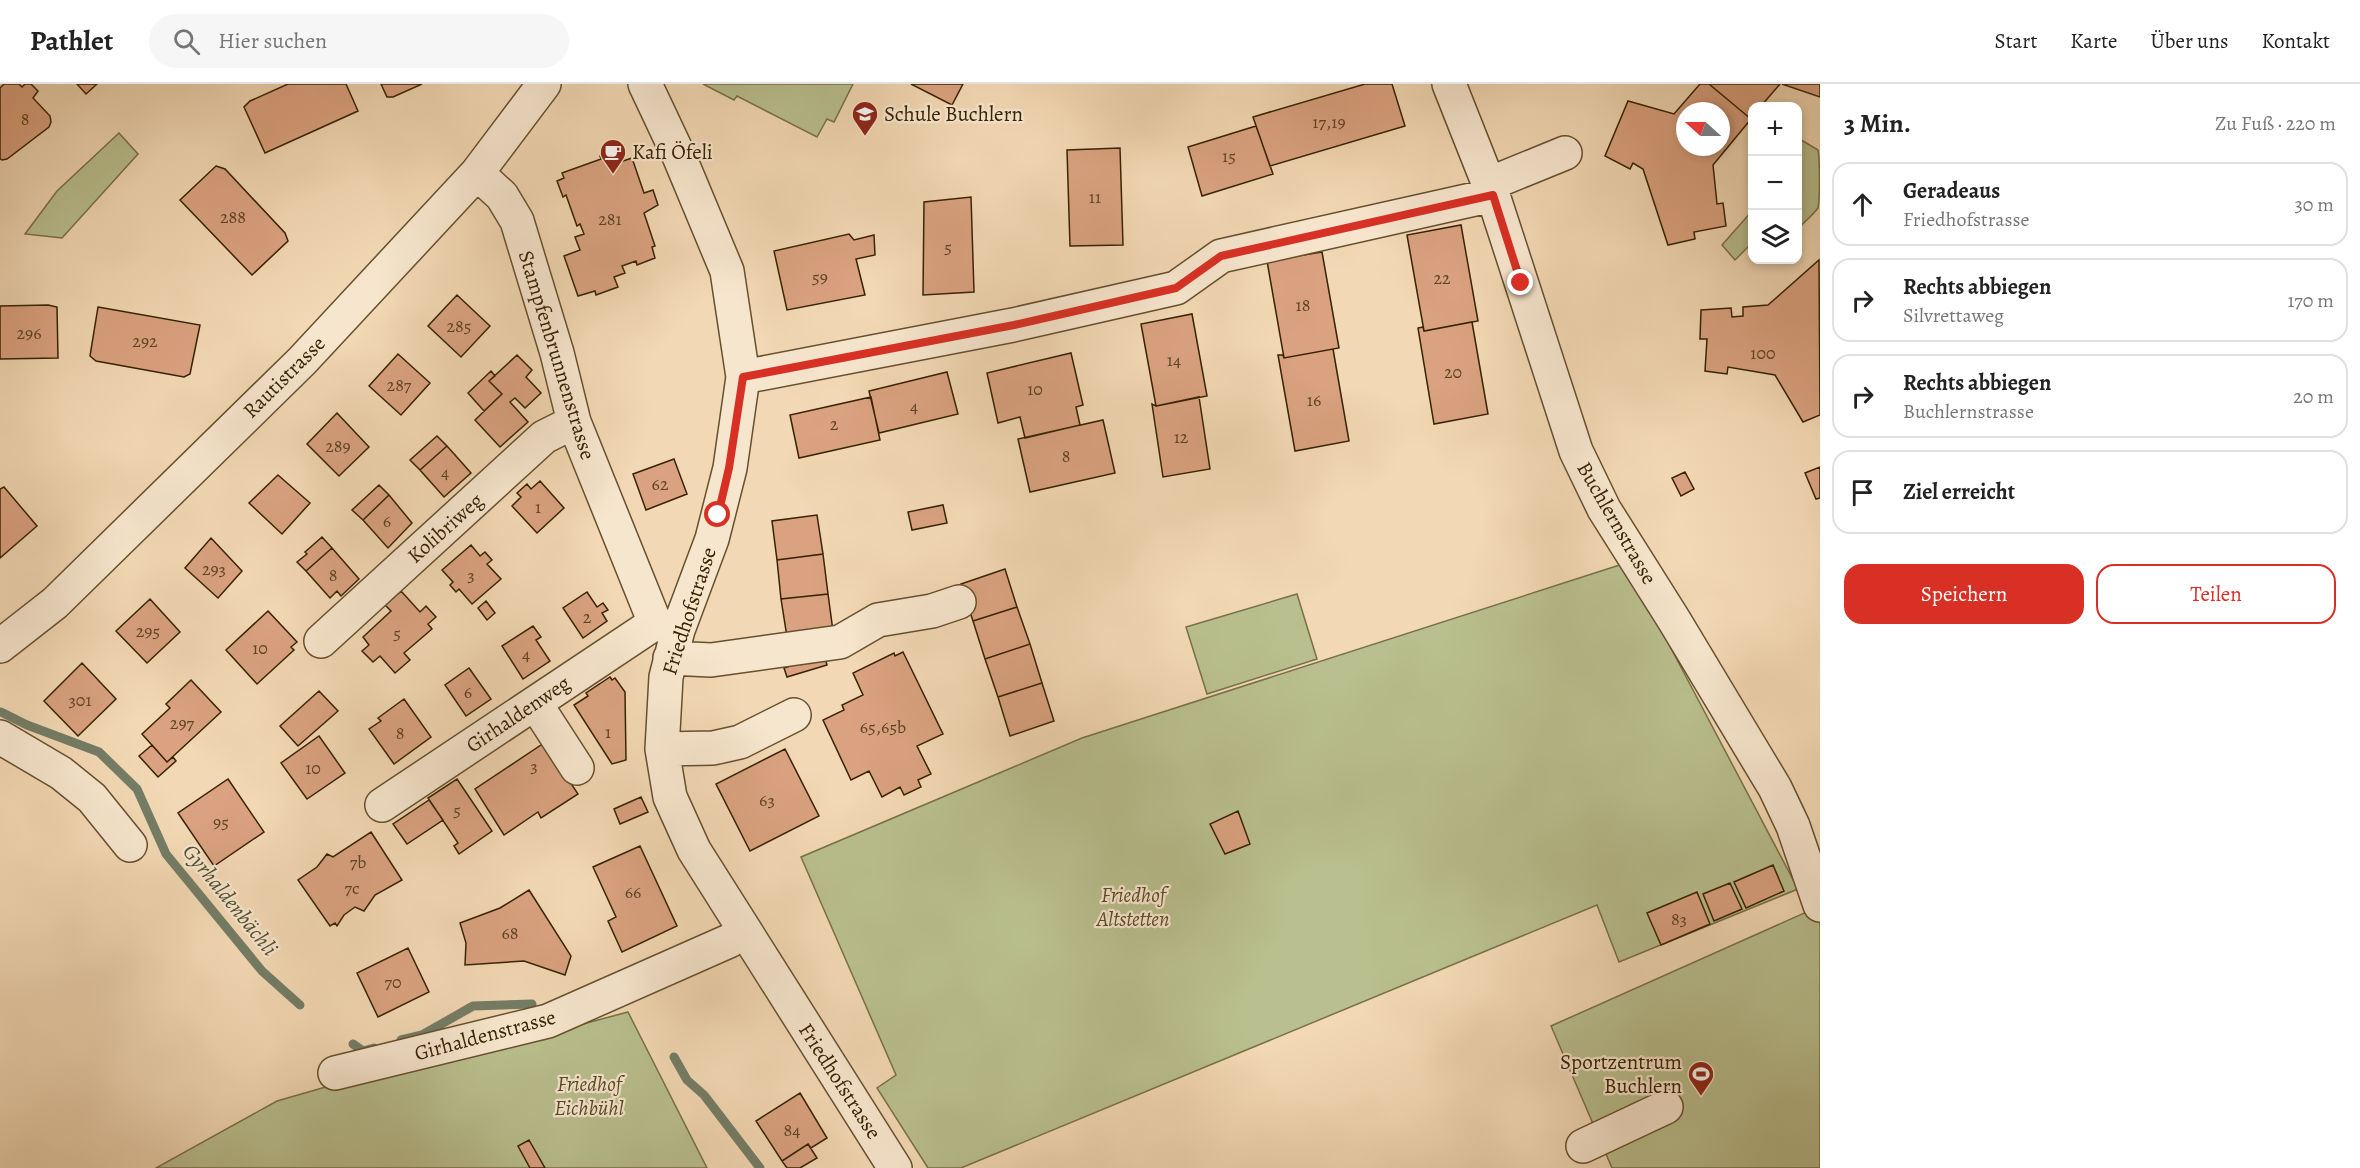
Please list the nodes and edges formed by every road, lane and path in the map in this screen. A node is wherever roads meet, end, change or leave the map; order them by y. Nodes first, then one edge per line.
1 (544, 84) edge
2 (645, 84) edge
3 (1449, 84) edge
4 (1565, 153) dead end
5 (477, 173) junction
6 (1491, 189) junction
7 (743, 377) junction
8 (574, 422) junction
9 (959, 602) dead end
10 (668, 637) junction
11 (321, 642) dead end
12 (0, 646) edge
13 (535, 703) junction
14 (794, 715) dead end
15 (0, 737) edge
16 (662, 749) junction
17 (577, 768) dead end
18 (382, 805) dead end
19 (130, 845) dead end
20 (1820, 905) edge
21 (729, 941) dead end
22 (335, 1073) dead end
23 (1666, 1107) dead end
24 (1583, 1146) dead end
25 (895, 1168) edge

1 - 5 street, Rautistrasse
2 - 7 street, Friedhofstrasse
3 - 6 street, Buchlernstrasse
4 - 6 street
5 - 8 street, Stampfenbrunnenstrasse
5 - 12 street, Rautistrasse
6 - 7 street
6 - 20 street, Buchlernstrasse
7 - 10 street, Friedhofstrasse
8 - 10 street, Stampfenbrunnenstrasse
8 - 11 street, Kolibriweg
9 - 10 street
10 - 13 street, Girhaldenweg
10 - 16 street, Friedhofstrasse
13 - 17 street
13 - 18 street, Girhaldenweg
14 - 16 street
15 - 19 street
16 - 25 street, Friedhofstrasse
21 - 22 street, Girhaldenstrasse
23 - 24 street

